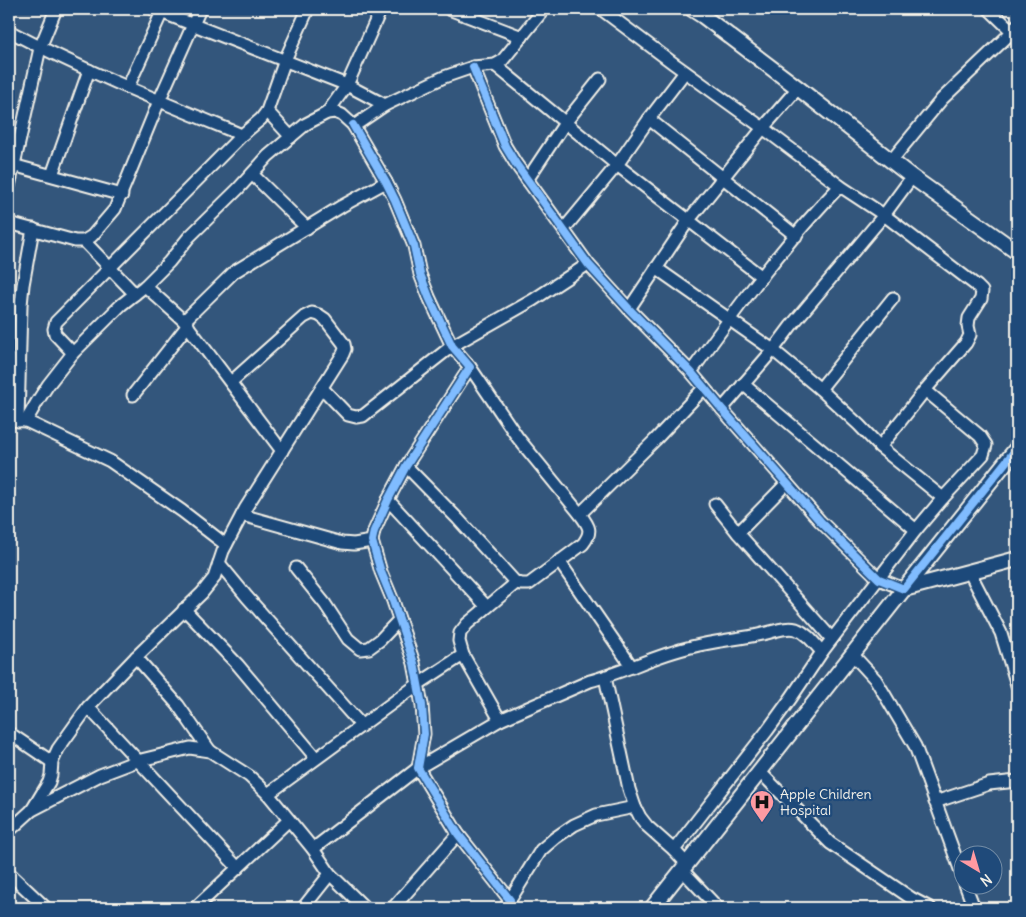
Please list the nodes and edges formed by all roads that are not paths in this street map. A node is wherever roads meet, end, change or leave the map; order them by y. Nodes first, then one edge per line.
1 (56, 9) edge
2 (200, 9) edge
3 (308, 9) edge
4 (381, 9) edge
5 (449, 9) edge
6 (544, 9) edge
7 (601, 9) edge
8 (692, 9) edge
9 (988, 9) edge
10 (158, 11) edge
11 (193, 25) junction
12 (9, 31) edge
13 (1016, 31) edge
14 (522, 37) junction
15 (40, 48) junction
16 (285, 60) junction
17 (495, 65) junction
18 (473, 67) junction
19 (89, 70) junction
20 (685, 72) junction
21 (600, 79) dead end
22 (347, 85) junction
23 (128, 87) junction
24 (798, 88) junction
25 (159, 101) junction
26 (385, 105) junction
27 (268, 110) junction
28 (327, 113) junction
29 (649, 119) junction
30 (565, 123) junction
31 (353, 125) junction
32 (763, 128) junction
33 (242, 135) junction
34 (291, 137) junction
35 (892, 161) junction
36 (11, 164) edge
37 (616, 165) junction
38 (252, 174) junction
39 (52, 175) junction
40 (723, 177) junction
41 (912, 178) junction
42 (527, 180) junction
43 (386, 182) junction
44 (9, 186) edge
45 (840, 186) junction
46 (122, 195) junction
47 (884, 215) junction
48 (688, 221) junction
49 (9, 223) edge
50 (307, 228) junction
51 (33, 230) junction
52 (564, 230) junction
53 (796, 236) junction
54 (84, 241) junction
55 (1017, 252) edge
56 (588, 264) junction
57 (656, 268) junction
58 (110, 269) junction
59 (762, 277) junction
60 (145, 286) junction
61 (135, 294) junction
62 (893, 298) dead end
63 (630, 309) junction
64 (729, 318) junction
65 (186, 323) junction
66 (452, 346) junction
67 (773, 350) junction
68 (73, 353) junction
69 (470, 367) junction
70 (690, 372) junction
71 (231, 382) junction
72 (743, 384) junction
73 (322, 388) junction
74 (704, 388) junction
75 (820, 389) junction
76 (925, 390) junction
77 (134, 395) dead end
78 (722, 409) junction
79 (18, 421) edge
80 (880, 447) junction
81 (1017, 448) edge
82 (282, 451) junction
83 (406, 466) junction
84 (787, 483) junction
85 (943, 498) junction
86 (388, 500) junction
87 (715, 504) dead end
88 (242, 514) junction
89 (580, 514) junction
90 (916, 530) junction
91 (738, 533) junction
92 (372, 541) junction
93 (226, 545) junction
94 (1017, 559) edge
95 (560, 561) junction
96 (219, 563) junction
97 (296, 568) dead end
98 (970, 571) junction
99 (879, 579) junction
100 (516, 583) junction
101 (904, 589) junction
102 (487, 607) junction
103 (184, 609) junction
104 (399, 620) junction
105 (832, 639) junction
106 (822, 652) junction
107 (853, 654) junction
108 (463, 655) junction
109 (136, 657) junction
110 (632, 667) junction
111 (605, 677) junction
112 (417, 685) junction
113 (1017, 685) edge
114 (88, 707) junction
115 (500, 720) junction
116 (362, 725) junction
117 (9, 733) edge
118 (210, 751) junction
119 (316, 758) junction
120 (137, 761) junction
121 (52, 762) junction
122 (418, 768) junction
123 (760, 772) junction
124 (1017, 781) edge
125 (268, 794) junction
126 (935, 802) junction
127 (635, 807) junction
128 (32, 810) junction
129 (289, 820) junction
130 (9, 831) edge
131 (458, 834) junction
132 (313, 849) junction
133 (674, 850) junction
134 (954, 853) edge
135 (685, 867) junction
136 (238, 868) junction
137 (9, 873) edge
138 (330, 874) junction
139 (969, 894) edge
140 (508, 904) edge
141 (46, 908) edge
142 (195, 908) edge
143 (303, 908) edge
144 (365, 908) edge
145 (393, 908) edge
146 (652, 908) edge
147 (718, 908) edge
148 (930, 908) edge
149 (974, 908) edge

1 - 15 street
2 - 11 street
3 - 16 street
4 - 22 street
5 - 14 street
6 - 14 street
7 - 20 street
8 - 24 street
9 - 13 street
10 - 11 street
10 - 23 street
11 - 16 street
11 - 25 street
12 - 15 street
13 - 35 street
14 - 17 street
15 - 19 street
15 - 36 street
16 - 22 street
16 - 27 street
17 - 18 street
17 - 30 street
18 - 26 street
18 - 42 street
19 - 23 street
19 - 39 street
20 - 29 street
20 - 32 street
21 - 30 street
22 - 26 street
22 - 28 street
23 - 25 street
24 - 32 street
24 - 35 street
25 - 33 street
25 - 46 street
26 - 31 street
27 - 33 street
27 - 34 street
28 - 31 street
28 - 34 street
29 - 37 street
29 - 40 street
30 - 37 street
30 - 42 street
31 - 43 street
32 - 40 street
32 - 45 street
33 - 58 street
34 - 38 street
35 - 41 street
36 - 39 street
36 - 44 street
37 - 48 street
37 - 52 street
38 - 50 street
38 - 60 street
39 - 46 street
40 - 48 street
40 - 53 street
41 - 47 street
41 - 55 street
42 - 52 street
43 - 50 street
43 - 66 street
45 - 47 street
45 - 53 street
46 - 54 street
47 - 67 street
47 - 76 street
48 - 57 street
48 - 59 street
49 - 51 street
50 - 65 street
51 - 54 street
51 - 79 street
52 - 56 street
53 - 59 street
54 - 58 street
56 - 63 street
56 - 66 street
57 - 63 street
57 - 64 street
58 - 61 street
58 - 68 street
59 - 64 street
60 - 61 street
60 - 65 street
61 - 68 street
62 - 75 street
63 - 70 street
64 - 67 street
64 - 70 street
65 - 71 street
65 - 77 street
66 - 69 street
66 - 73 street
67 - 72 street
67 - 75 street
68 - 79 street
69 - 83 street
69 - 89 street
70 - 74 street
71 - 73 street
71 - 82 street
72 - 78 street
72 - 90 street
73 - 82 street
74 - 78 street
74 - 89 street
75 - 80 street
76 - 80 street
76 - 85 street
78 - 84 street
79 - 93 street
80 - 85 street
81 - 101 street
82 - 88 street
83 - 86 street
83 - 100 street
84 - 91 street
84 - 99 street
85 - 90 street
86 - 92 street
86 - 102 street
87 - 91 street
88 - 92 street
88 - 93 street
89 - 95 street
90 - 99 street
91 - 105 street
92 - 104 street
93 - 96 street
94 - 98 street
95 - 100 street
95 - 110 street
96 - 103 street
96 - 116 street
97 - 104 street
98 - 101 street
98 - 113 street
99 - 101 street
99 - 105 street
100 - 102 street
101 - 107 street
102 - 108 street
103 - 109 street
103 - 119 street
104 - 112 street
105 - 106 street
106 - 110 street
106 - 133 street
107 - 123 street
107 - 126 street
108 - 112 street
108 - 115 street
109 - 114 street
109 - 118 street
110 - 111 street
111 - 115 street
111 - 127 street
112 - 116 street
112 - 122 street
114 - 120 street
114 - 121 street
115 - 122 street
116 - 119 street
117 - 121 street
118 - 120 street
118 - 125 street
119 - 125 street
120 - 128 street
120 - 136 street
121 - 128 street
122 - 131 street
122 - 132 street
123 - 135 street
123 - 148 street
124 - 126 street
125 - 129 street
126 - 134 street
127 - 133 street
127 - 140 street
128 - 130 street
129 - 132 street
129 - 136 street
131 - 140 street
131 - 145 street
132 - 138 street
133 - 135 street
135 - 146 street
135 - 147 street
136 - 142 street
137 - 141 street
138 - 143 street
138 - 144 street
139 - 149 street

